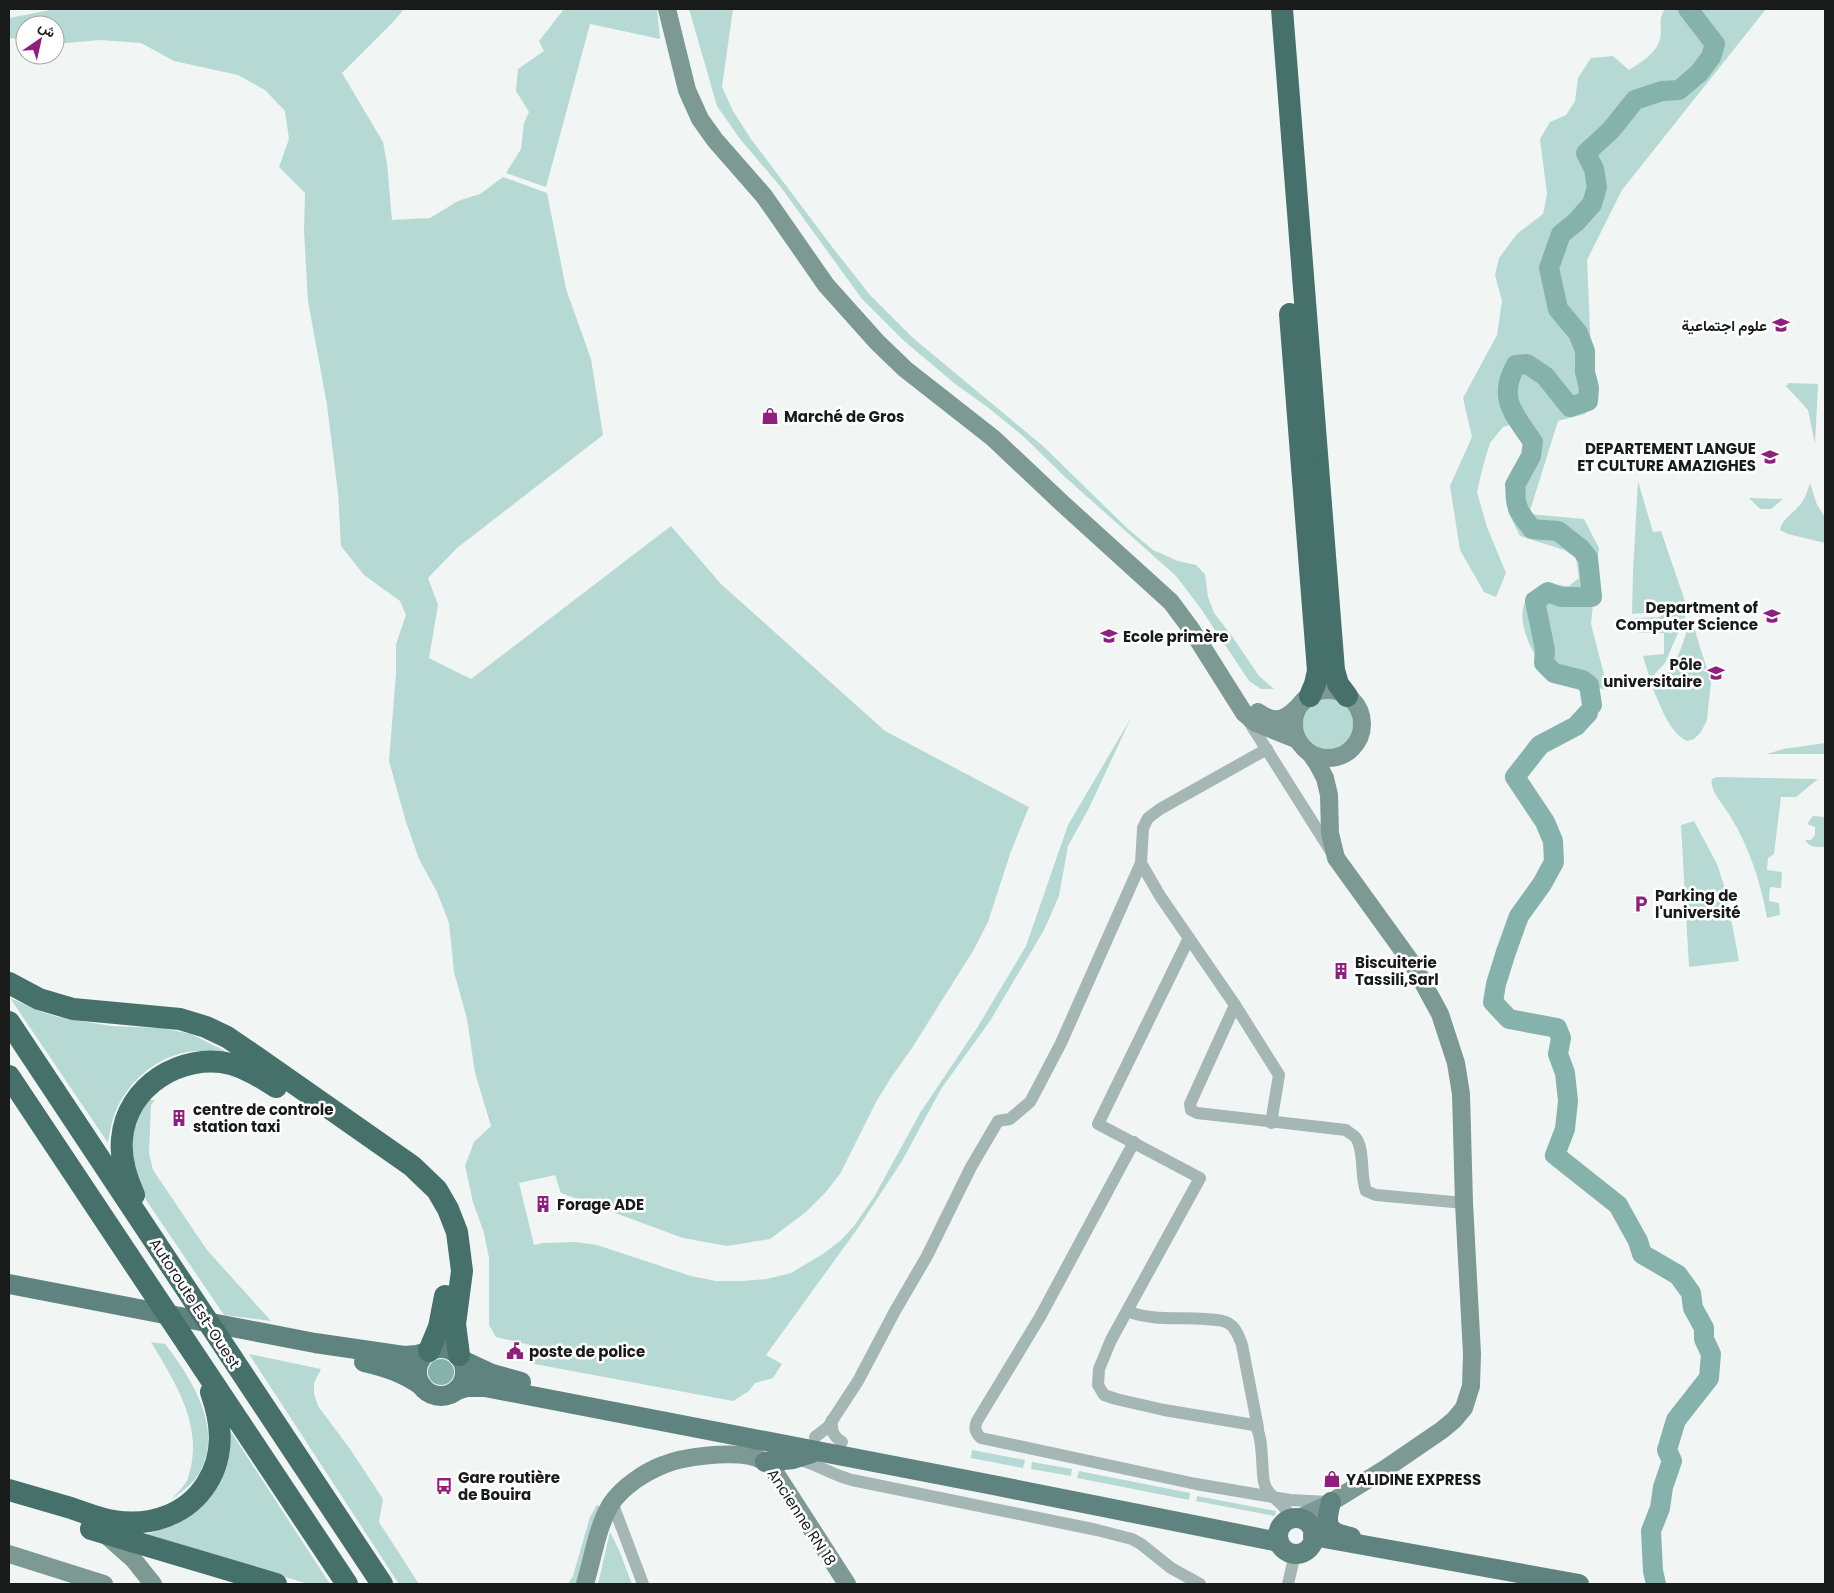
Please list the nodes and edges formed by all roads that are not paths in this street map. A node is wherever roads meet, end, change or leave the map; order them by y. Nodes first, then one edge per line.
1 (667, 9) edge
2 (679, 9) edge
3 (1266, 9) edge
4 (1282, 9) edge
5 (1347, 696) junction
6 (1307, 698) junction
7 (1244, 713) junction
8 (1358, 742) junction
9 (1304, 747) junction
10 (1267, 749) junction
11 (1329, 795) junction
12 (1336, 858) junction
13 (1141, 863) junction
14 (1189, 938) junction
15 (9, 984) edge
16 (1235, 1005) junction
17 (9, 1022) edge
18 (9, 1076) edge
19 (1271, 1123) junction
20 (1134, 1142) junction
21 (1464, 1203) junction
22 (155, 1242) junction
23 (9, 1284) edge
24 (9, 1294) edge
25 (1127, 1311) junction
26 (429, 1351) junction
27 (461, 1357) junction
28 (200, 1363) junction
29 (422, 1386) junction
30 (457, 1390) junction
31 (832, 1420) junction
32 (1258, 1428) junction
33 (842, 1442) junction
34 (817, 1444) junction
35 (793, 1459) junction
36 (766, 1462) junction
37 (9, 1490) edge
38 (1276, 1498) junction
39 (612, 1502) junction
40 (9, 1504) edge
41 (1328, 1504) junction
42 (104, 1533) junction
43 (1297, 1534) junction
44 (158, 1550) junction
45 (1395, 1552) junction
46 (9, 1554) edge
47 (148, 1582) edge
48 (104, 1584) edge
49 (276, 1584) edge
50 (347, 1584) edge
51 (382, 1584) edge
52 (585, 1584) edge
53 (643, 1584) edge
54 (847, 1584) edge
55 (1200, 1584) edge
56 (1288, 1584) edge
57 (1504, 1584) edge
58 (1579, 1584) edge

1 - 7 main road
2 - 6 main road
3 - 6 highway
4 - 5 highway
5 - 6 main road
5 - 8 main road
6 - 9 main road
7 - 9 main road
7 - 10 street
8 - 9 main road
8 - 11 main road
9 - 11 main road
10 - 12 street
10 - 13 street
11 - 12 main road
12 - 21 main road
13 - 14 street
13 - 31 street
14 - 16 street
14 - 20 street
15 - 27 highway
16 - 19 street
16 - 19 street
17 - 22 highway, Autoroute Est-Ouest
18 - 28 highway, Autoroute Est-Ouest
19 - 21 street
20 - 25 street
20 - 38 street
21 - 41 main road
22 - 26 highway
22 - 51 highway, Autoroute Est-Ouest
23 - 26 main road
24 - 29 main road
25 - 32 street
25 - 32 street
26 - 27 main road
26 - 29 main road
27 - 30 main road
27 - 34 main road
28 - 37 highway
28 - 50 highway, Autoroute Est-Ouest
29 - 30 main road
30 - 34 main road
31 - 33 street
31 - 34 street
32 - 38 street
33 - 34 main road
33 - 43 main road
34 - 35 main road
34 - 43 main road
35 - 36 main road
35 - 55 street
36 - 39 main road, Ancienne RN 18
36 - 54 main road, Ancienne RN 18
38 - 41 street
38 - 43 street
39 - 52 main road, Ancienne RN 18
39 - 53 street
40 - 42 highway
41 - 43 main road
41 - 45 main road
42 - 44 highway
42 - 47 main road
43 - 45 main road
43 - 56 street
43 - 57 main road
44 - 47 street
44 - 49 highway
45 - 58 main road
46 - 48 main road

